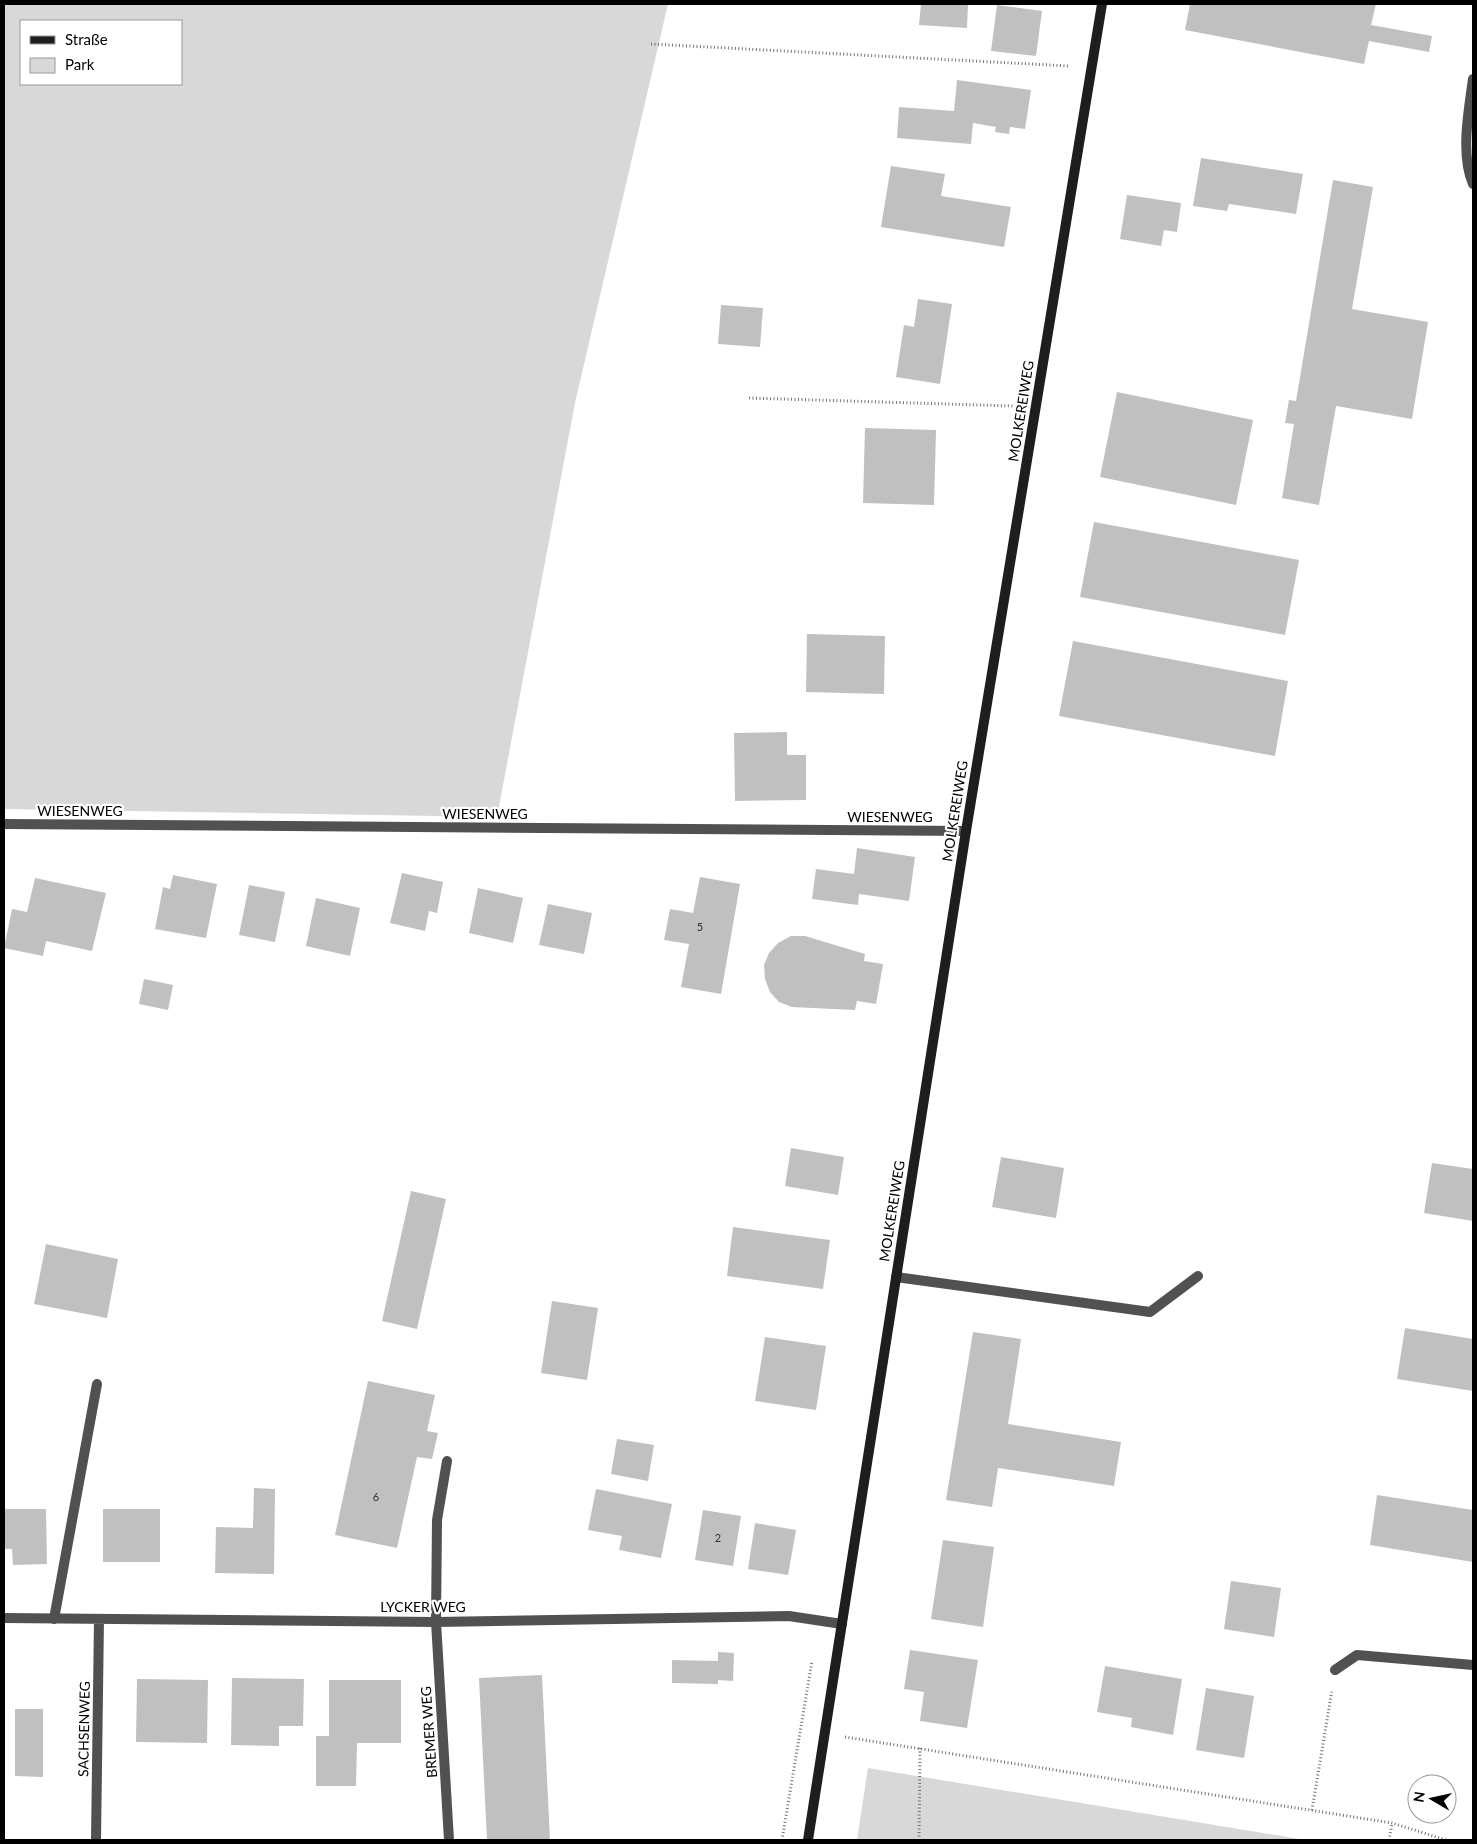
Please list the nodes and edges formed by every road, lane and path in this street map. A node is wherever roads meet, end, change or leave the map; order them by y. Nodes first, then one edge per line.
1 (1102, 4) edge
2 (651, 44) dead end
3 (1091, 68) junction
4 (1473, 78) edge
5 (1473, 184) edge
6 (749, 398) dead end
7 (1036, 407) junction
8 (4, 824) edge
9 (966, 831) junction
10 (1198, 1276) dead end
11 (896, 1277) junction
12 (97, 1384) dead end
13 (447, 1461) dead end
14 (4, 1618) edge
15 (54, 1619) junction
16 (99, 1619) junction
17 (436, 1622) junction
18 (842, 1624) junction
19 (1473, 1665) edge
20 (1335, 1670) joint
21 (800, 1730) dead end
22 (825, 1734) junction
23 (920, 1748) junction
24 (1312, 1810) junction
25 (1392, 1824) junction
26 (96, 1840) edge
27 (449, 1840) edge
28 (808, 1840) edge
29 (919, 1840) edge
30 (1389, 1840) edge
31 (1446, 1840) edge

1 - 3 main road, MOLKEREIWEG
2 - 3 path
3 - 7 main road, MOLKEREIWEG
4 - 5 street
6 - 7 path
7 - 9 main road, MOLKEREIWEG
8 - 9 street, WIESENWEG
9 - 11 main road, MOLKEREIWEG
10 - 11 street
11 - 18 main road, MOLKEREIWEG
12 - 15 street
13 - 17 street, BREMER WEG
14 - 15 street, LYCKER WEG
15 - 16 street, LYCKER WEG
16 - 17 street, LYCKER WEG
16 - 26 street, SACHSENWEG
17 - 18 street, LYCKER WEG
17 - 27 street, BREMER WEG
18 - 22 main road, MOLKEREIWEG
19 - 20 street
20 - 24 path
21 - 22 path
22 - 23 path
22 - 28 main road, MOLKEREIWEG
23 - 24 path
23 - 29 path
24 - 25 path
25 - 30 path
25 - 31 path

